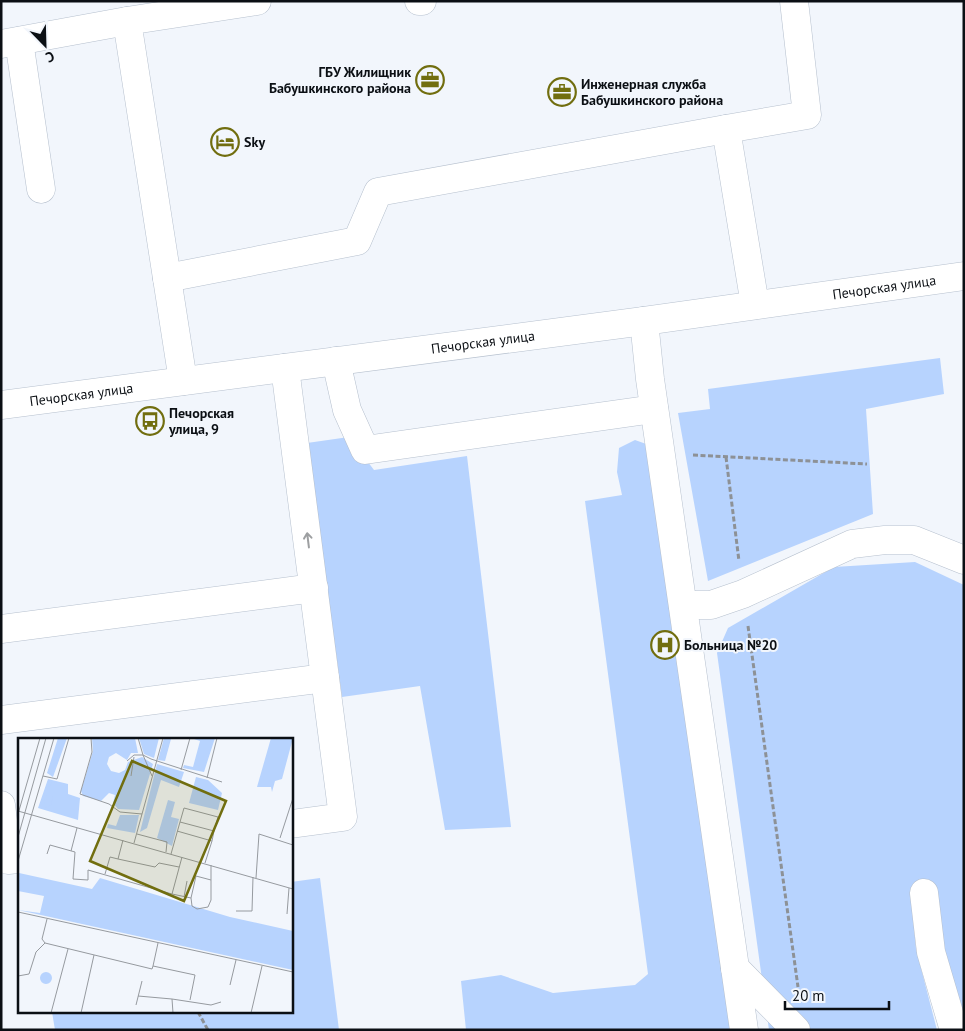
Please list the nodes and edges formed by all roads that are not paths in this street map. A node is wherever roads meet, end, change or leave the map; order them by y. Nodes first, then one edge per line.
1 (257, 1) edge
2 (794, 1) edge
3 (127, 21) junction
4 (10, 42) edge
5 (726, 129) junction
6 (41, 189) dead end
7 (964, 276) edge
8 (167, 278) junction
9 (755, 305) junction
10 (644, 321) junction
11 (336, 361) junction
12 (285, 368) junction
13 (183, 381) junction
14 (1, 405) edge
15 (654, 410) junction
16 (964, 560) edge
17 (314, 588) junction
18 (683, 606) junction
19 (1, 629) edge
20 (325, 678) junction
21 (1, 720) edge
22 (1, 805) edge
23 (292, 824) edge
24 (18, 859) edge
25 (924, 893) dead end
26 (735, 968) junction
27 (744, 1030) edge
28 (796, 1030) edge
29 (954, 1030) edge

1 - 3 street
2 - 5 street
3 - 4 street
3 - 8 street
4 - 6 street
5 - 8 street
5 - 9 street
7 - 9 street, Печорская улица
8 - 13 street
9 - 10 street, Печорская улица
10 - 11 street, Печорская улица
10 - 15 street
11 - 12 street, Печорская улица
11 - 15 street
12 - 13 street, Печорская улица
17 -> 12 street
13 - 14 street, Печорская улица
15 - 18 street
16 - 18 street
17 - 19 street
17 - 20 street
18 - 26 street
20 - 21 street
20 - 23 street
22 - 24 street
25 - 29 street
26 - 27 street
26 - 28 street

